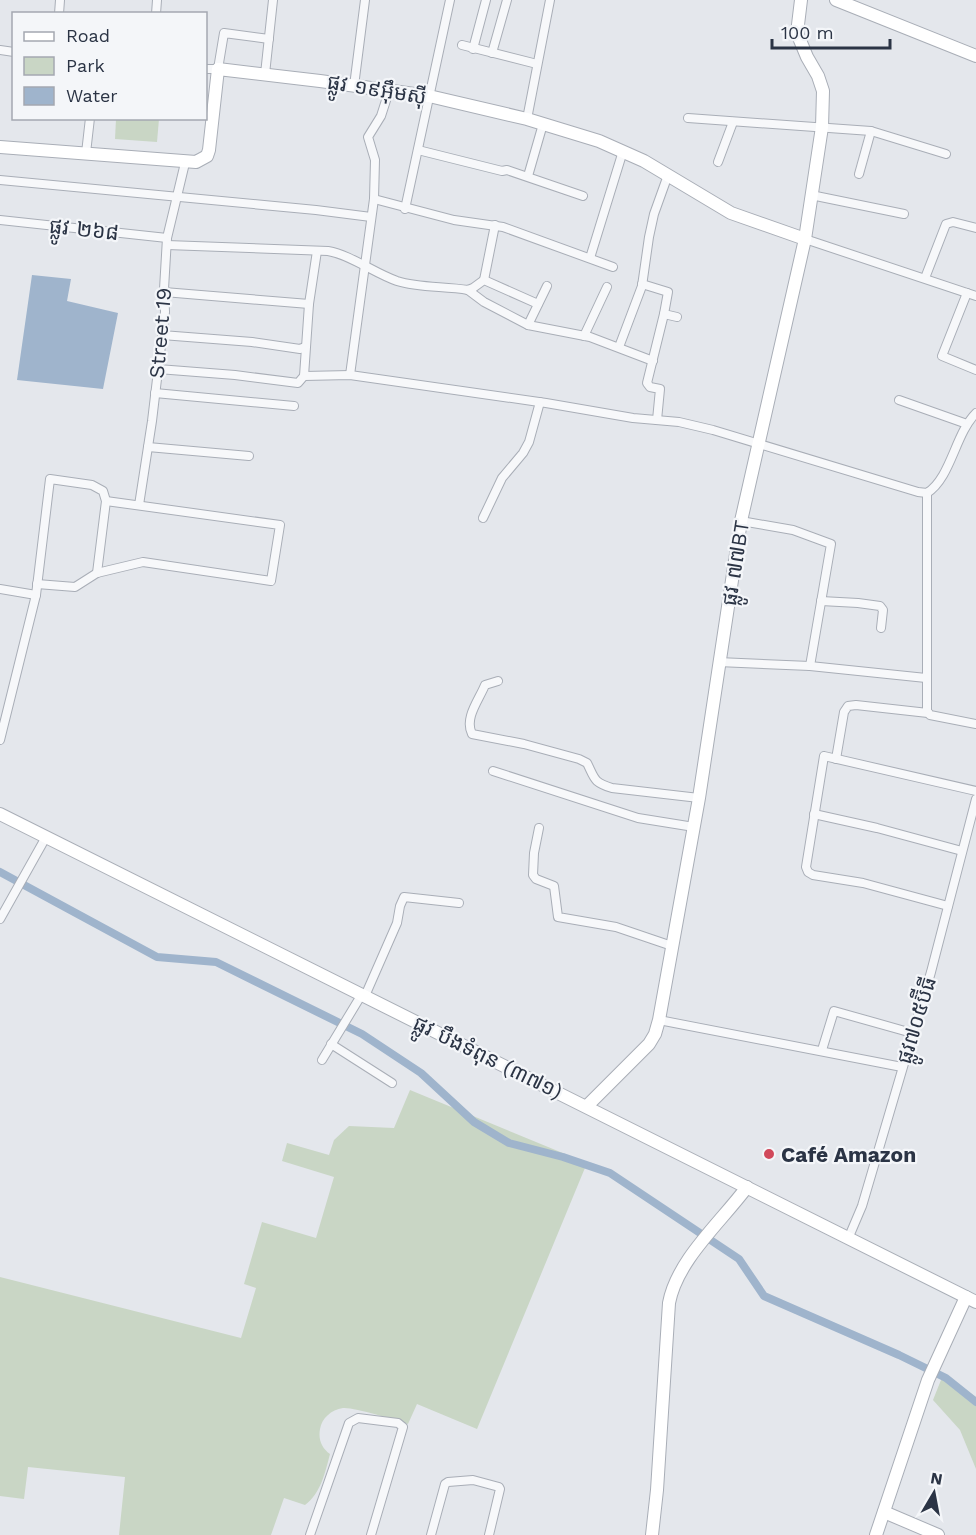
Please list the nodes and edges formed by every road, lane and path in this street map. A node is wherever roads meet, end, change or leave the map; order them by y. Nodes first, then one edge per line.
1 (273, 0) edge
2 (364, 0) edge
3 (450, 0) edge
4 (486, 0) edge
5 (507, 0) edge
6 (550, 0) edge
7 (801, 0) edge
8 (836, 0) edge
9 (270, 39) junction
10 (462, 45) dead end
11 (472, 49) junction
12 (0, 50) edge
13 (492, 54) junction
14 (976, 56) edge
15 (0, 57) edge
16 (537, 64) junction
17 (212, 69) edge
18 (265, 74) junction
19 (354, 86) junction
20 (389, 91) junction
21 (429, 96) junction
22 (688, 118) dead end
23 (527, 119) junction
24 (90, 120) edge
25 (733, 122) junction
26 (543, 124) junction
27 (822, 127) junction
28 (871, 131) junction
29 (0, 147) edge
30 (418, 150) junction
31 (623, 151) junction
32 (86, 153) junction
33 (946, 154) dead end
34 (718, 162) dead end
35 (185, 163) junction
36 (859, 174) dead end
37 (668, 175) junction
38 (528, 176) junction
39 (0, 180) edge
40 (811, 195) junction
41 (583, 196) dead end
42 (177, 197) junction
43 (374, 199) junction
44 (405, 209) junction
45 (904, 214) dead end
46 (371, 217) junction
47 (0, 220) edge
48 (495, 225) junction
49 (976, 228) edge
50 (805, 239) junction
51 (167, 242) junction
52 (317, 251) junction
53 (590, 258) junction
54 (364, 267) junction
55 (613, 267) dead end
56 (925, 278) junction
57 (484, 280) junction
58 (642, 284) junction
59 (547, 286) dead end
60 (607, 287) dead end
61 (468, 290) junction
62 (164, 292) junction
63 (972, 294) edge
64 (309, 304) junction
65 (538, 304) junction
66 (664, 314) junction
67 (677, 317) dead end
68 (528, 325) junction
69 (162, 335) junction
70 (584, 336) junction
71 (305, 347) junction
72 (619, 347) junction
73 (653, 361) junction
74 (158, 369) junction
75 (976, 370) edge
76 (350, 375) junction
77 (304, 376) junction
78 (155, 393) junction
79 (899, 400) dead end
80 (540, 402) junction
81 (294, 406) dead end
82 (976, 413) edge
83 (657, 420) junction
84 (968, 424) junction
85 (757, 444) junction
86 (148, 447) junction
87 (249, 456) dead end
88 (927, 493) junction
89 (106, 501) junction
90 (139, 505) junction
91 (483, 518) dead end
92 (741, 521) junction
93 (97, 573) junction
94 (37, 584) junction
95 (0, 589) edge
96 (36, 595) junction
97 (821, 601) junction
98 (881, 628) dead end
99 (718, 662) junction
100 (810, 666) junction
101 (926, 678) junction
102 (498, 681) dead end
103 (928, 713) junction
104 (976, 724) edge
105 (0, 740) edge
106 (836, 759) junction
107 (493, 771) dead end
108 (976, 790) edge
109 (699, 798) junction
110 (976, 800) edge
111 (0, 814) edge
112 (814, 814) junction
113 (694, 827) junction
114 (539, 828) dead end
115 (46, 837) junction
116 (962, 850) junction
117 (459, 903) dead end
118 (948, 906) junction
119 (0, 919) edge
120 (672, 946) junction
121 (364, 995) junction
122 (659, 1020) junction
123 (912, 1033) junction
124 (331, 1044) junction
125 (822, 1050) junction
126 (322, 1060) dead end
127 (902, 1067) junction
128 (392, 1083) dead end
129 (587, 1106) junction
130 (747, 1187) junction
131 (848, 1239) junction
132 (971, 1299) edge
133 (884, 1512) junction
134 (310, 1535) edge
135 (371, 1535) edge
136 (431, 1535) edge
137 (489, 1535) edge
138 (652, 1535) edge
139 (876, 1535) edge
140 (938, 1535) edge

1 - 9 street
2 - 19 street
3 - 21 street
4 - 11 street
5 - 13 street
6 - 16 street
7 - 27 street, ផ្លូវ ៧៧BT
8 - 14 street
9 - 17 street
9 - 18 street
10 - 11 street
11 - 13 street
12 - 15 street
13 - 16 street
16 - 23 street
17 - 18 street, ផ្លូវ ១៩អ៊ឹមស៊ី
17 - 35 street
18 - 19 street, ផ្លូវ ១៩អ៊ឹមស៊ី
19 - 20 street, ផ្លូវ ១៩អ៊ឹមស៊ី
20 - 21 street, ផ្លូវ ១៩អ៊ឹមស៊ី
20 - 43 street
21 - 23 street, ផ្លូវ ១៩អ៊ឹមស៊ី
21 - 30 street
22 - 25 street
23 - 26 street, ផ្លូវ ១៩អ៊ឹមស៊ី
24 - 32 street
25 - 27 street
25 - 34 street
26 - 31 street, ផ្លូវ ១៩អ៊ឹមស៊ី
26 - 38 street
27 - 28 street
27 - 40 street, ផ្លូវ ៧៧BT
28 - 33 street
28 - 36 street
29 - 32 street
30 - 38 street
30 - 44 street
31 - 37 street, ផ្លូវ ១៩អ៊ឹមស៊ី
31 - 53 street
32 - 35 street
35 - 42 street, Street 19
37 - 50 street, ផ្លូវ ១៩អ៊ឹមស៊ី
37 - 58 street
38 - 41 street
39 - 42 street
40 - 45 street
40 - 50 street, ផ្លូវ ៧៧BT
42 - 46 street
42 - 51 street, Street 19
43 - 44 street
43 - 46 street
44 - 48 street
46 - 54 street
47 - 51 street, ផ្លូវ ២៦៨
48 - 53 street
48 - 57 street
49 - 56 street
50 - 56 street
50 - 85 street, ផ្លូវ ៧៧BT
51 - 52 street, ផ្លូវ ២៦៨
51 - 62 street, Street 19
52 - 54 street, ផ្លូវ ២៦៨
52 - 64 street
53 - 55 street
54 - 61 street, ផ្លូវ ២៦៨
54 - 76 street
56 - 63 street
57 - 61 street
57 - 65 street
58 - 66 street
58 - 72 street
59 - 65 street
60 - 70 street
61 - 68 street
62 - 64 street
62 - 69 street, Street 19
63 - 75 street
64 - 71 street
65 - 68 street
66 - 67 street
66 - 73 street
68 - 70 street
69 - 71 street
69 - 74 street, Street 19
70 - 72 street
71 - 77 street
72 - 73 street
73 - 83 street
74 - 77 street
74 - 78 street, Street 19
76 - 77 street
76 - 80 street
78 - 81 street
78 - 86 street, Street 19
79 - 84 street
80 - 83 street
80 - 91 street
82 - 84 street
83 - 85 street
84 - 88 street
85 - 88 street
85 - 92 street, ផ្លូវ ៧៧BT
86 - 87 street
86 - 90 street, Street 19
88 - 101 street
89 - 90 street
89 - 93 street
89 - 94 street
90 - 93 street
92 - 97 street
92 - 99 street, ផ្លូវ ៧៧BT
93 - 94 street
94 - 96 street
95 - 96 street
96 - 105 street
97 - 98 street
97 - 100 street
99 - 100 street
99 - 109 street, ផ្លូវ ៧៧BT
100 - 101 street
101 - 103 street
102 - 109 street
103 - 104 street
103 - 106 street
106 - 108 street
106 - 112 street
107 - 113 street
109 - 113 street, ផ្លូវ ៧៧BT
110 - 116 street, ផ្លូវ៧០៥ប៊ីធី
111 - 115 street, ផ្លូវ បឹងទំពុន (៣៧១)
112 - 116 street
112 - 118 street
113 - 120 street, ផ្លូវ ៧៧BT
114 - 120 street
115 - 119 street
115 - 121 street, ផ្លូវ បឹងទំពុន (៣៧១)
116 - 118 street, ផ្លូវ៧០៥ប៊ីធី
117 - 121 street
118 - 123 street, ផ្លូវ៧០៥ប៊ីធី
120 - 122 street, ផ្លូវ ៧៧BT
121 - 124 street
121 - 129 street, ផ្លូវ បឹងទំពុន (៣៧១)
122 - 125 street
122 - 129 street, ផ្លូវ ៧៧BT
123 - 125 street
123 - 127 street, ផ្លូវ៧០៥ប៊ីធី
124 - 126 street
124 - 128 street
125 - 127 street
127 - 131 street, ផ្លូវ៧០៥ប៊ីធី
129 - 130 street, ផ្លូវ បឹងទំពុន (៣៧១)
130 - 131 street, ផ្លូវ បឹងទំពុន (៣៧១)
130 - 138 street
131 - 132 street, ផ្លូវ បឹងទំពុន (៣៧១)
132 - 133 street
133 - 139 street
133 - 140 street
134 - 135 street
136 - 137 street

